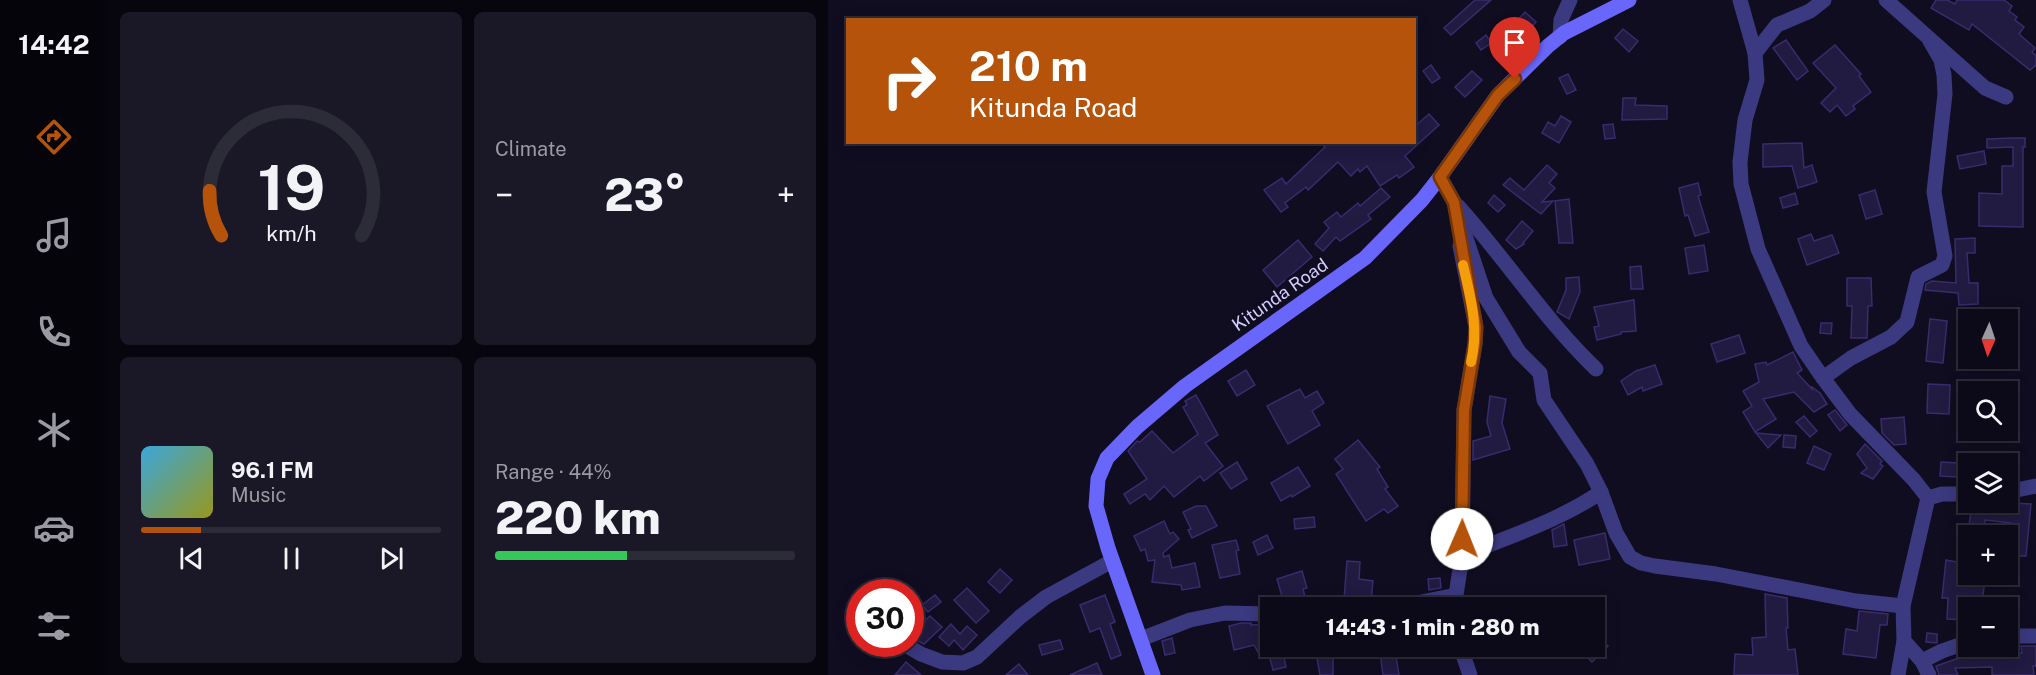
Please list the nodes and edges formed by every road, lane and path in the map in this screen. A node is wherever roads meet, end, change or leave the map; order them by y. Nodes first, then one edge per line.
1 (1570, 0) edge
2 (1629, 0) edge
3 (1740, 0) edge
4 (1824, 0) edge
5 (1886, 0) edge
6 (1560, 37) junction
7 (1930, 41) junction
8 (1755, 53) junction
9 (2006, 97) dead end
10 (1440, 177) junction
11 (1454, 202) junction
12 (1596, 369) dead end
13 (1823, 378) junction
14 (2036, 486) edge
15 (2018, 490) edge
16 (1601, 492) junction
17 (1958, 494) edge
18 (1928, 498) junction
19 (1462, 556) junction
20 (1112, 561) junction
21 (1456, 597) edge
22 (1903, 606) junction
23 (1260, 614) edge
24 (2018, 636) edge
25 (2036, 636) edge
26 (1141, 639) junction
27 (1904, 641) junction
28 (1958, 645) edge
29 (924, 655) edge
30 (1464, 657) edge
31 (1925, 668) edge
32 (1153, 675) edge
33 (1470, 675) edge
34 (1898, 675) edge

1 - 6 street
2 - 6 street, Kitunda Road
3 - 8 street
4 - 8 street
5 - 7 street
6 - 10 street, Kitunda Road
7 - 9 street
7 - 13 street
8 - 13 street
10 - 11 street
10 - 20 street, Kitunda Road
11 - 12 street
11 - 16 street
11 - 19 street
13 - 18 street
14 - 15 street
16 - 19 street
16 - 22 street
17 - 18 street
18 - 22 street
19 - 21 street
20 - 26 street, Kitunda Road
20 - 29 street
22 - 27 street
23 - 26 street
24 - 25 street
26 - 32 street, Kitunda Road
27 - 31 street
27 - 34 street
28 - 31 street
30 - 33 street

